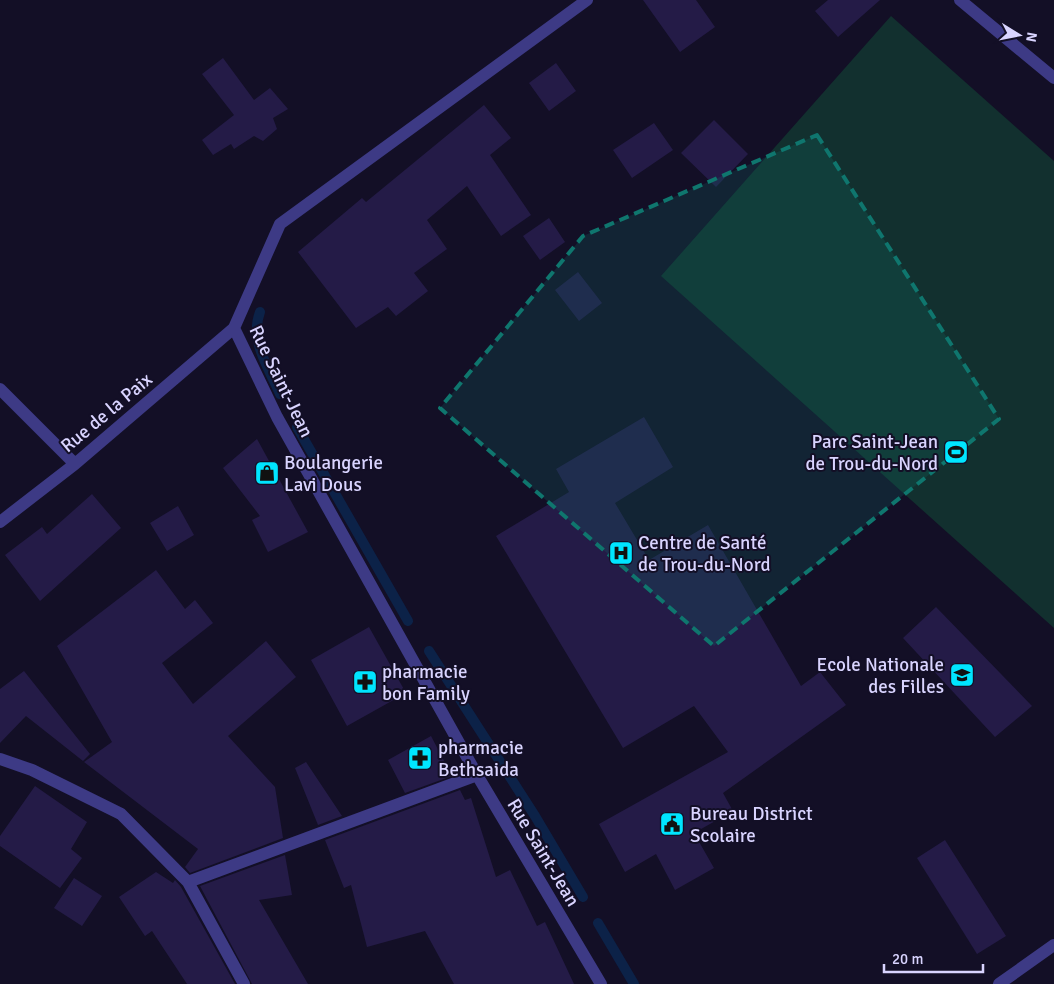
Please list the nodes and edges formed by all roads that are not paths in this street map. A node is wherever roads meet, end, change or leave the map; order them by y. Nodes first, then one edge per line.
1 (587, 0) edge
2 (960, 0) edge
3 (1054, 78) edge
4 (234, 328) junction
5 (0, 389) edge
6 (75, 464) junction
7 (0, 522) edge
8 (0, 760) edge
9 (477, 775) junction
10 (188, 882) junction
11 (1054, 945) edge
12 (244, 984) edge
13 (601, 984) edge
14 (999, 984) edge

1 - 4 street, Rue Saint-Jean
2 - 3 street
4 - 6 street, Rue de la Paix
4 - 9 street, Rue Saint-Jean
5 - 6 street
6 - 7 street, Rue de la Paix
8 - 10 street
9 - 10 street
9 - 13 street, Rue Saint-Jean
10 - 12 street
11 - 14 street

